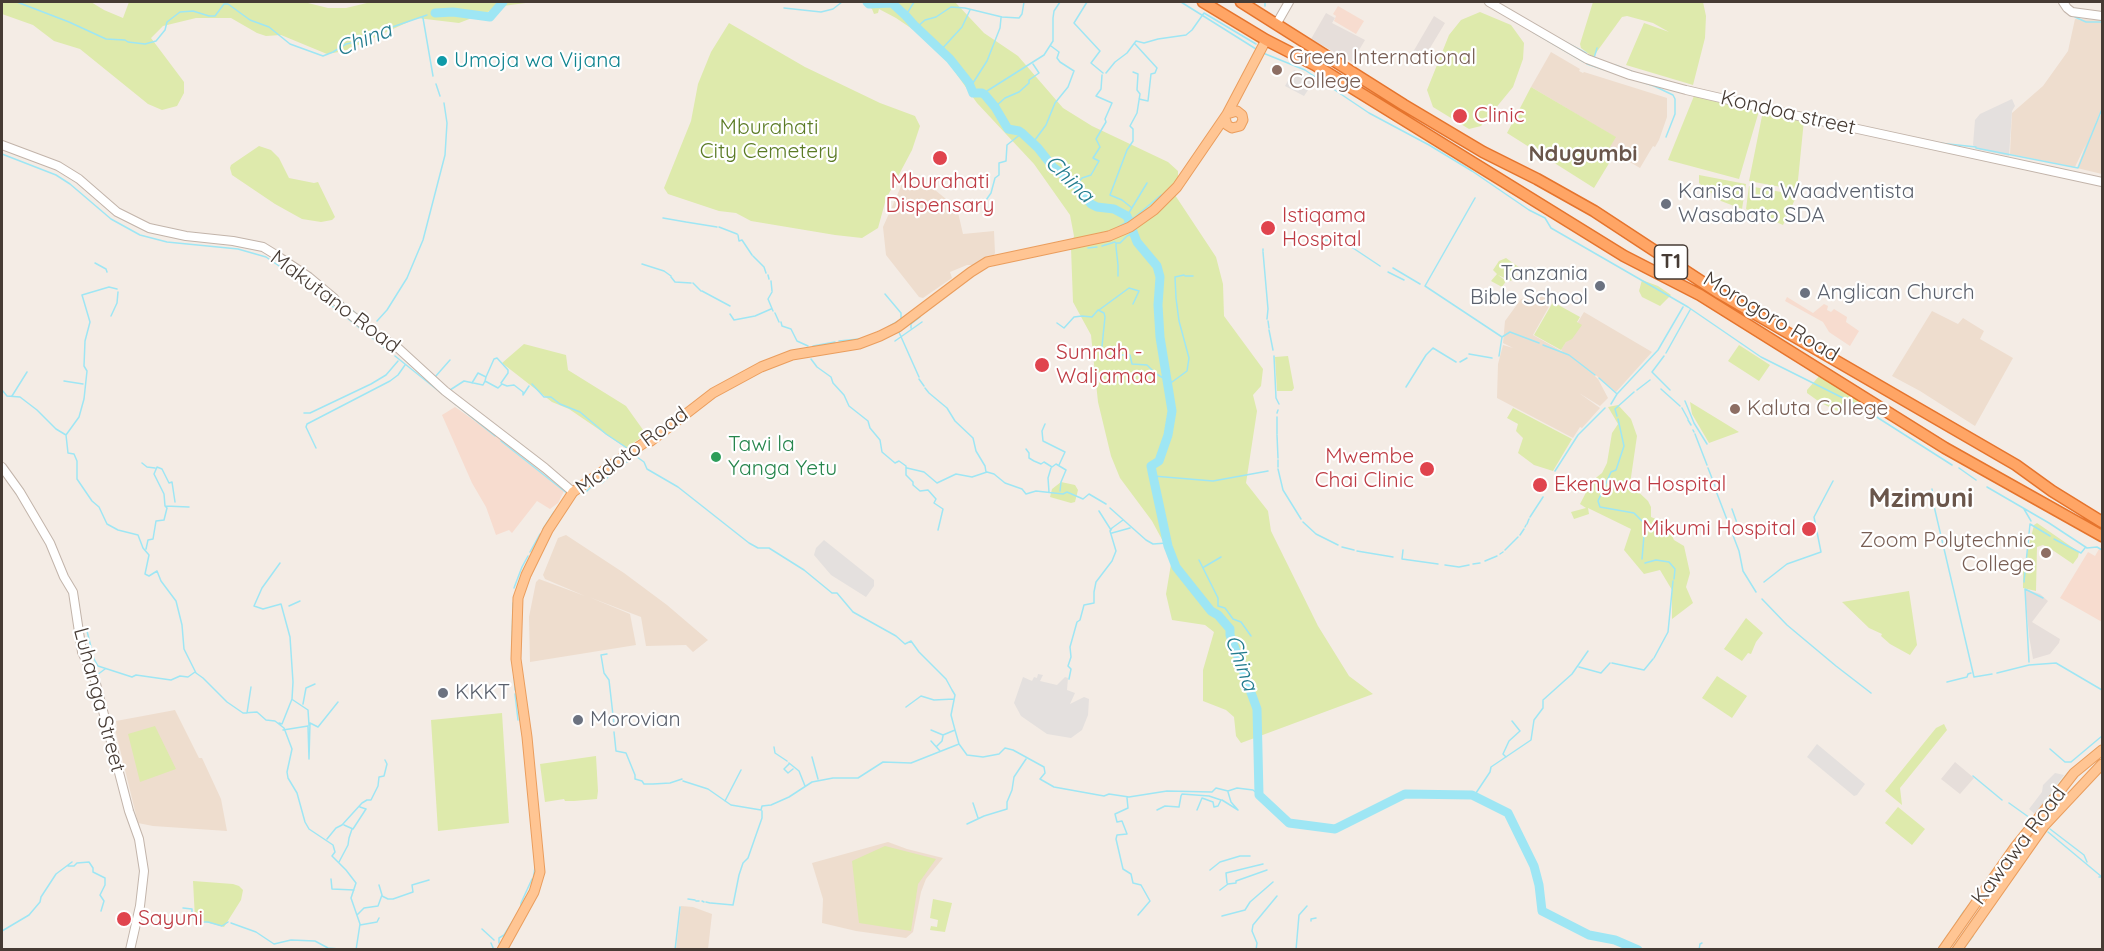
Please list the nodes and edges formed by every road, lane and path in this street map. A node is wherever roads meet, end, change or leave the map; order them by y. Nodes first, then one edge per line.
1 (1203, 2) edge
2 (1241, 2) edge
3 (1289, 2) edge
4 (1489, 2) edge
5 (2065, 5) edge
6 (2103, 16) edge
7 (1277, 23) junction
8 (1266, 40) junction
9 (1238, 96) junction
10 (1240, 113) junction
11 (1226, 116) junction
12 (1232, 128) junction
13 (1213, 137) junction
14 (2, 145) edge
15 (2103, 182) edge
16 (2, 467) edge
17 (573, 492) junction
18 (2103, 522) edge
19 (2103, 537) edge
20 (2103, 750) edge
21 (2103, 764) edge
22 (130, 950) edge
23 (502, 950) edge
24 (1943, 950) edge
25 (1957, 950) edge

1 - 8 highway, Morogoro Road / T1
2 - 7 highway, Morogoro Road / T1
3 - 7 street
4 - 15 street, Kondoa street
5 - 6 street
7 - 18 highway, Morogoro Road / T1
8 - 9 main road
8 - 19 highway, Morogoro Road / T1
9 - 10 main road
9 - 11 main road
10 - 11 main road
10 - 12 main road
11 - 12 main road
11 - 13 main road
12 - 13 main road
13 - 17 main road, Madoto Road
14 - 17 street, Makutano Road
16 - 22 street, Luhanga Street
17 - 23 main road, Madoto Road
20 - 24 main road, Kawawa Road
21 - 25 main road, Kawawa Road

